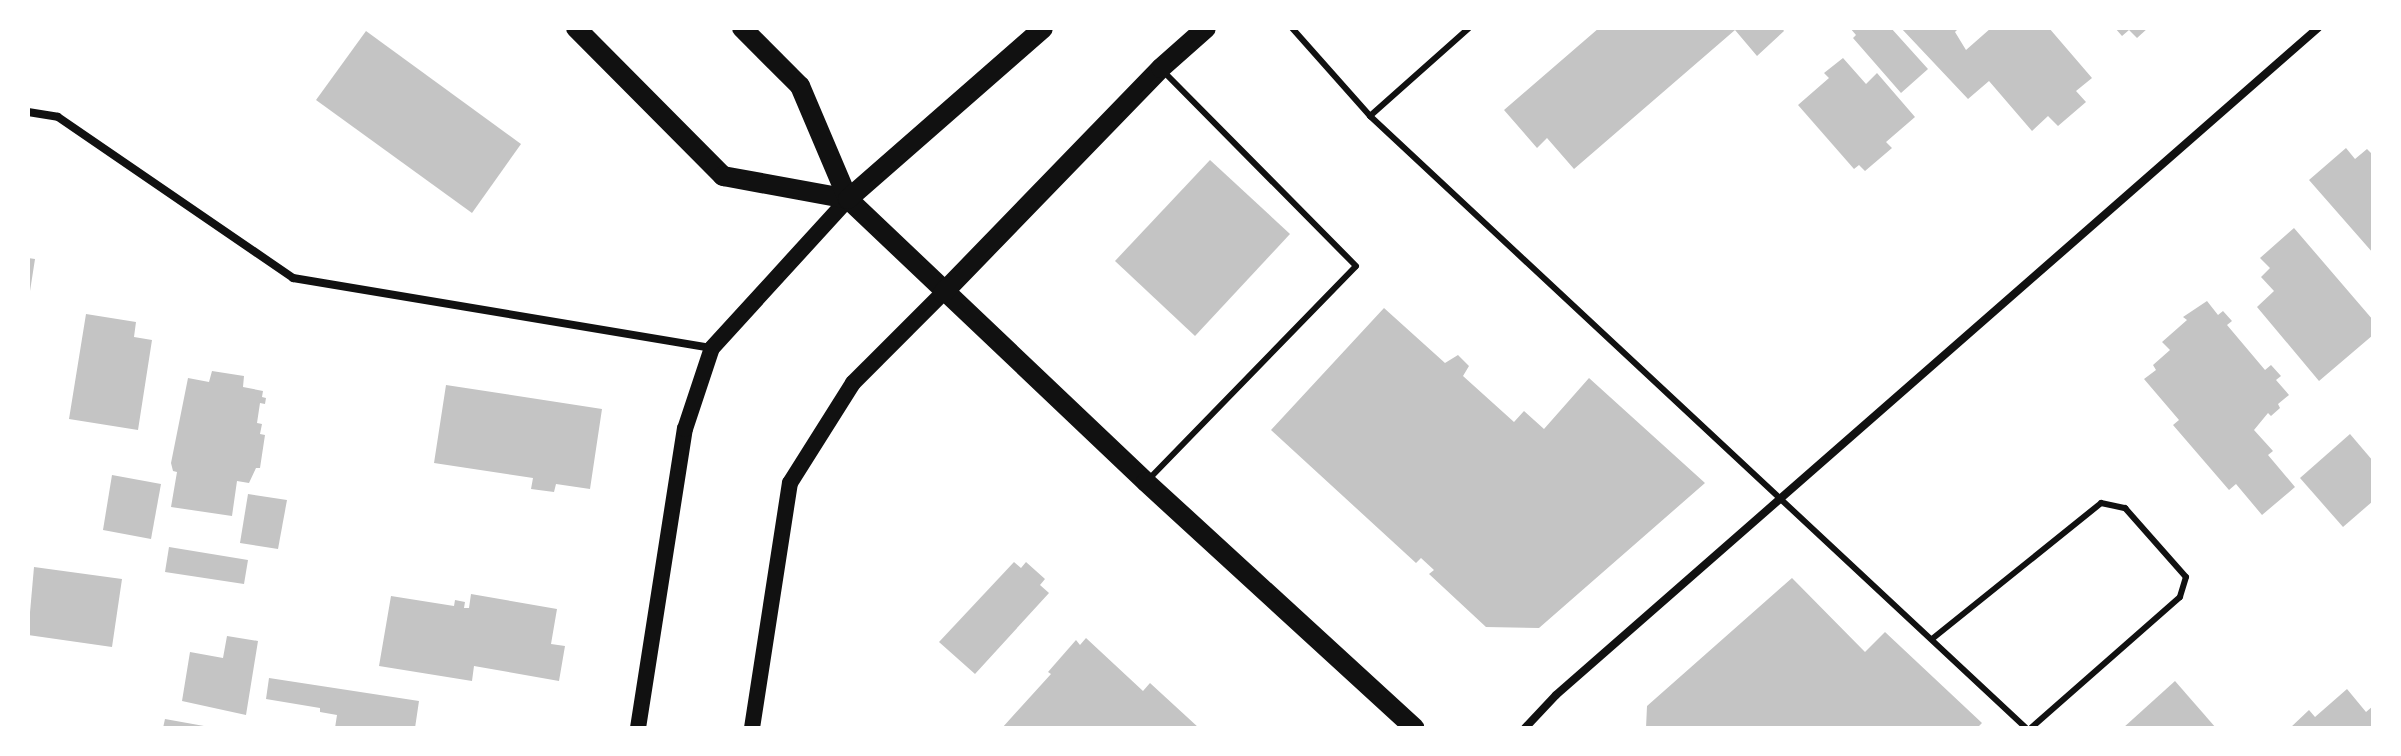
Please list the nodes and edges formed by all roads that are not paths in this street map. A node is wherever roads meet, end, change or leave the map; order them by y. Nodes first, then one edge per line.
1 (576, 28) edge
2 (742, 28) edge
3 (1043, 28) edge
4 (1206, 28) edge
5 (1292, 28) edge
6 (1469, 28) edge
7 (2318, 28) edge
8 (1161, 68) junction
9 (28, 112) edge
10 (1370, 116) junction
11 (848, 199) junction
12 (943, 293) junction
13 (712, 348) junction
14 (1146, 482) junction
15 (1782, 497) junction
16 (1932, 639) junction
17 (638, 728) edge
18 (752, 728) edge
19 (1414, 728) edge
20 (1525, 728) edge
21 (2029, 728) edge

1 - 11 main road
2 - 11 main road
3 - 11 main road
4 - 8 main road
5 - 10 lane
6 - 10 lane
7 - 15 street
8 - 12 main road
8 - 14 lane
9 - 13 street
10 - 15 lane
11 - 12 main road
11 - 13 main road
12 - 14 main road
12 - 18 main road
13 - 17 main road
14 - 19 main road
15 - 16 lane
15 - 20 street
16 - 21 lane
16 - 21 lane

